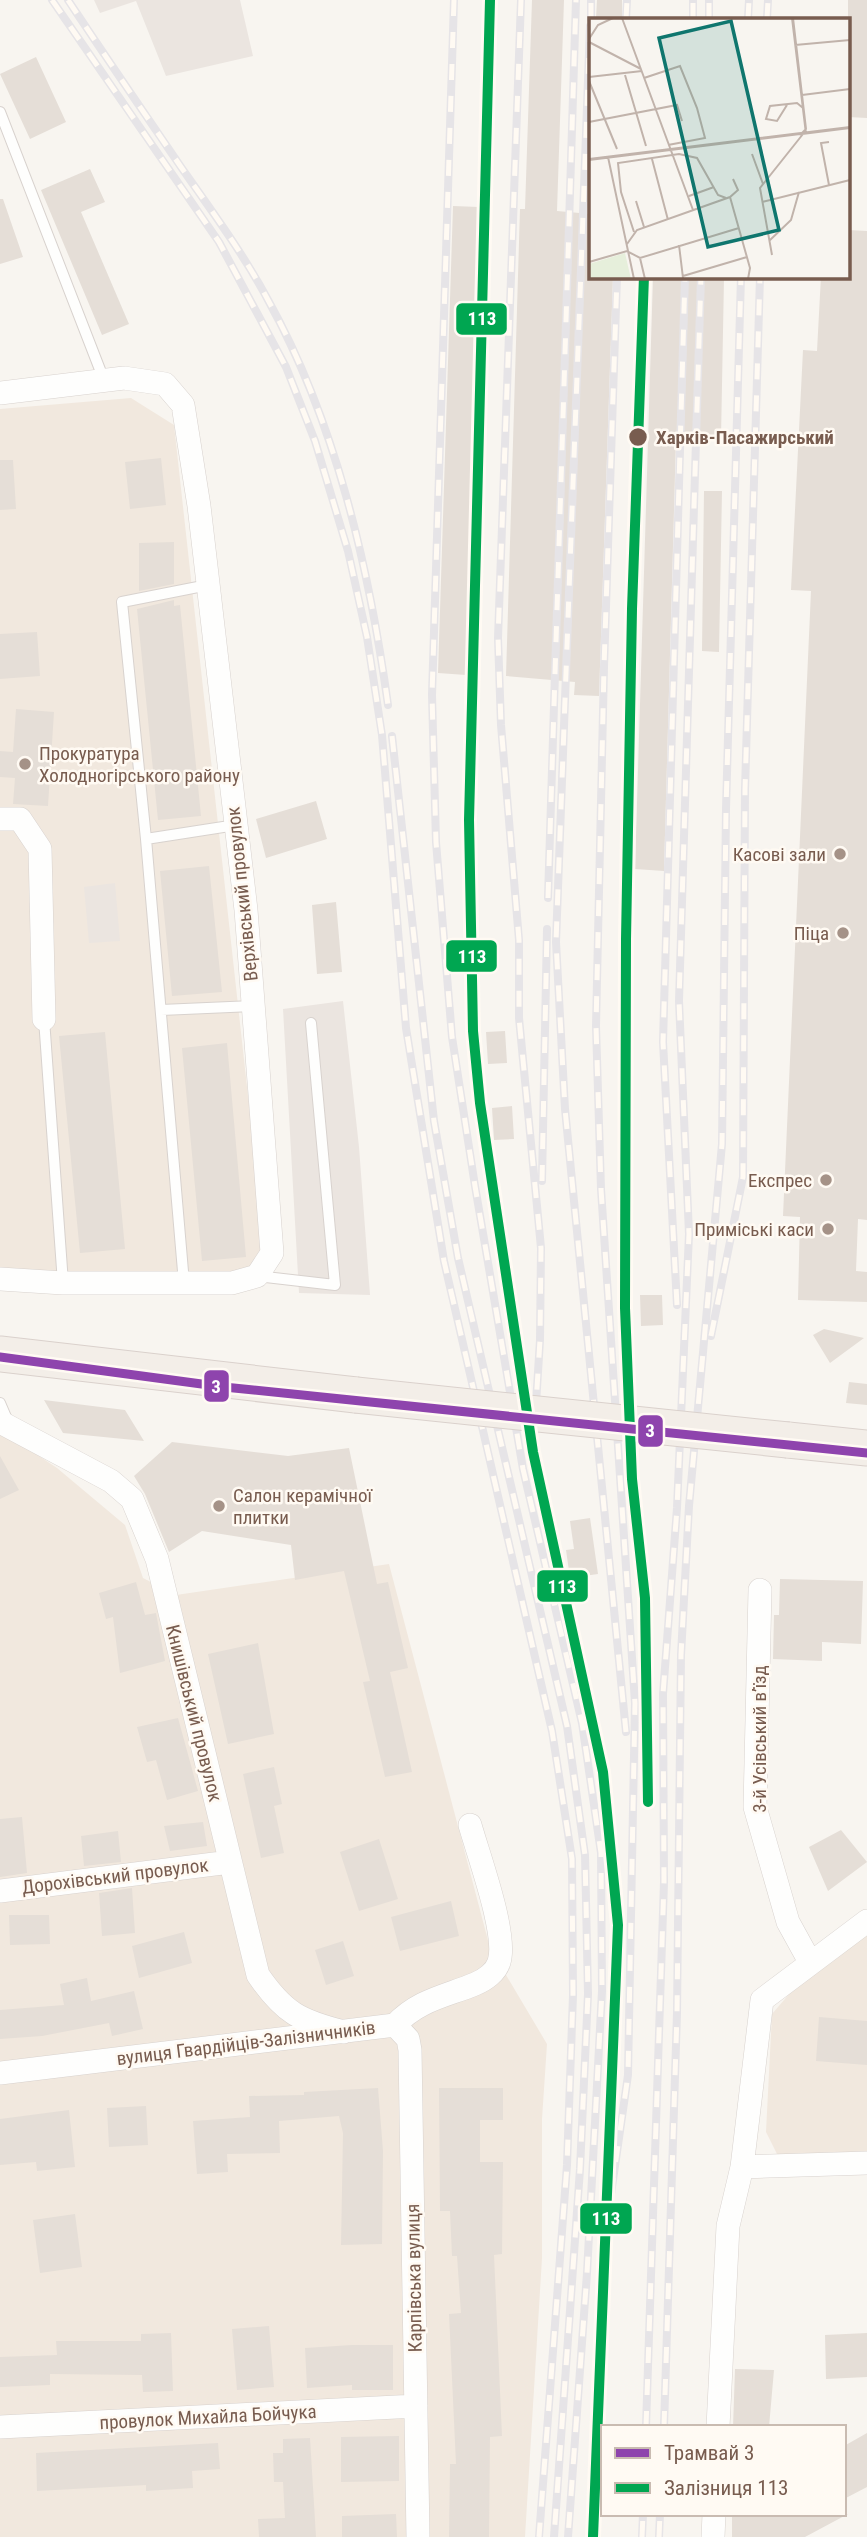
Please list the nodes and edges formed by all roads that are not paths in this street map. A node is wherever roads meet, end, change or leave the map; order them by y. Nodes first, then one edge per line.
1 (0, 113) edge
2 (104, 380) junction
3 (0, 393) edge
4 (208, 585) junction
5 (10, 819) edge
6 (236, 825) junction
7 (146, 839) junction
8 (253, 1006) junction
9 (161, 1010) junction
10 (44, 1019) joint
11 (311, 1023) dead end
12 (257, 1276) junction
13 (0, 1279) edge
14 (63, 1283) junction
15 (184, 1283) junction
16 (0, 1354) edge
17 (0, 1403) edge
18 (5, 1424) edge
19 (867, 1448) edge
20 (760, 1590) dead end
21 (470, 1825) dead end
22 (230, 1862) junction
23 (0, 1891) edge
24 (867, 1921) edge
25 (810, 1962) junction
26 (395, 2025) junction
27 (344, 2032) junction
28 (0, 2073) edge
29 (867, 2163) edge
30 (742, 2167) junction
31 (416, 2406) junction
32 (718, 2425) edge
33 (0, 2427) edge
34 (714, 2516) edge
35 (418, 2537) edge
36 (713, 2537) edge

1 - 2 lane
2 - 3 street, Верхівський провулок
2 - 4 street, Верхівський провулок
4 - 6 street, Верхівський провулок
4 - 7 lane
5 - 10 street
6 - 7 lane
6 - 8 street, Верхівський провулок
7 - 9 lane
8 - 9 lane
8 - 12 street, Верхівський провулок
9 - 15 lane
10 - 14 lane
11 - 12 lane
12 - 15 street
13 - 14 street
14 - 15 street
16 - 19 main road, bridge
17 - 18 lane
18 - 22 street, Книшівський провулок
20 - 25 street, 3-й Усівський в’їзд
21 - 26 street, вулиця Гвардійців-Залізничників
22 - 23 street, Дорохівський провулок
22 - 27 street, Книшівський провулок
24 - 25 street
25 - 30 street
26 - 27 street, вулиця Гвардійців-Залізничників
26 - 31 street, Карпівська вулиця
27 - 28 street, вулиця Гвардійців-Залізничників
29 - 30 street
30 - 32 street
31 - 33 street, провулок Михайла Бойчука
31 - 35 street, Карпівська вулиця
34 - 36 street

